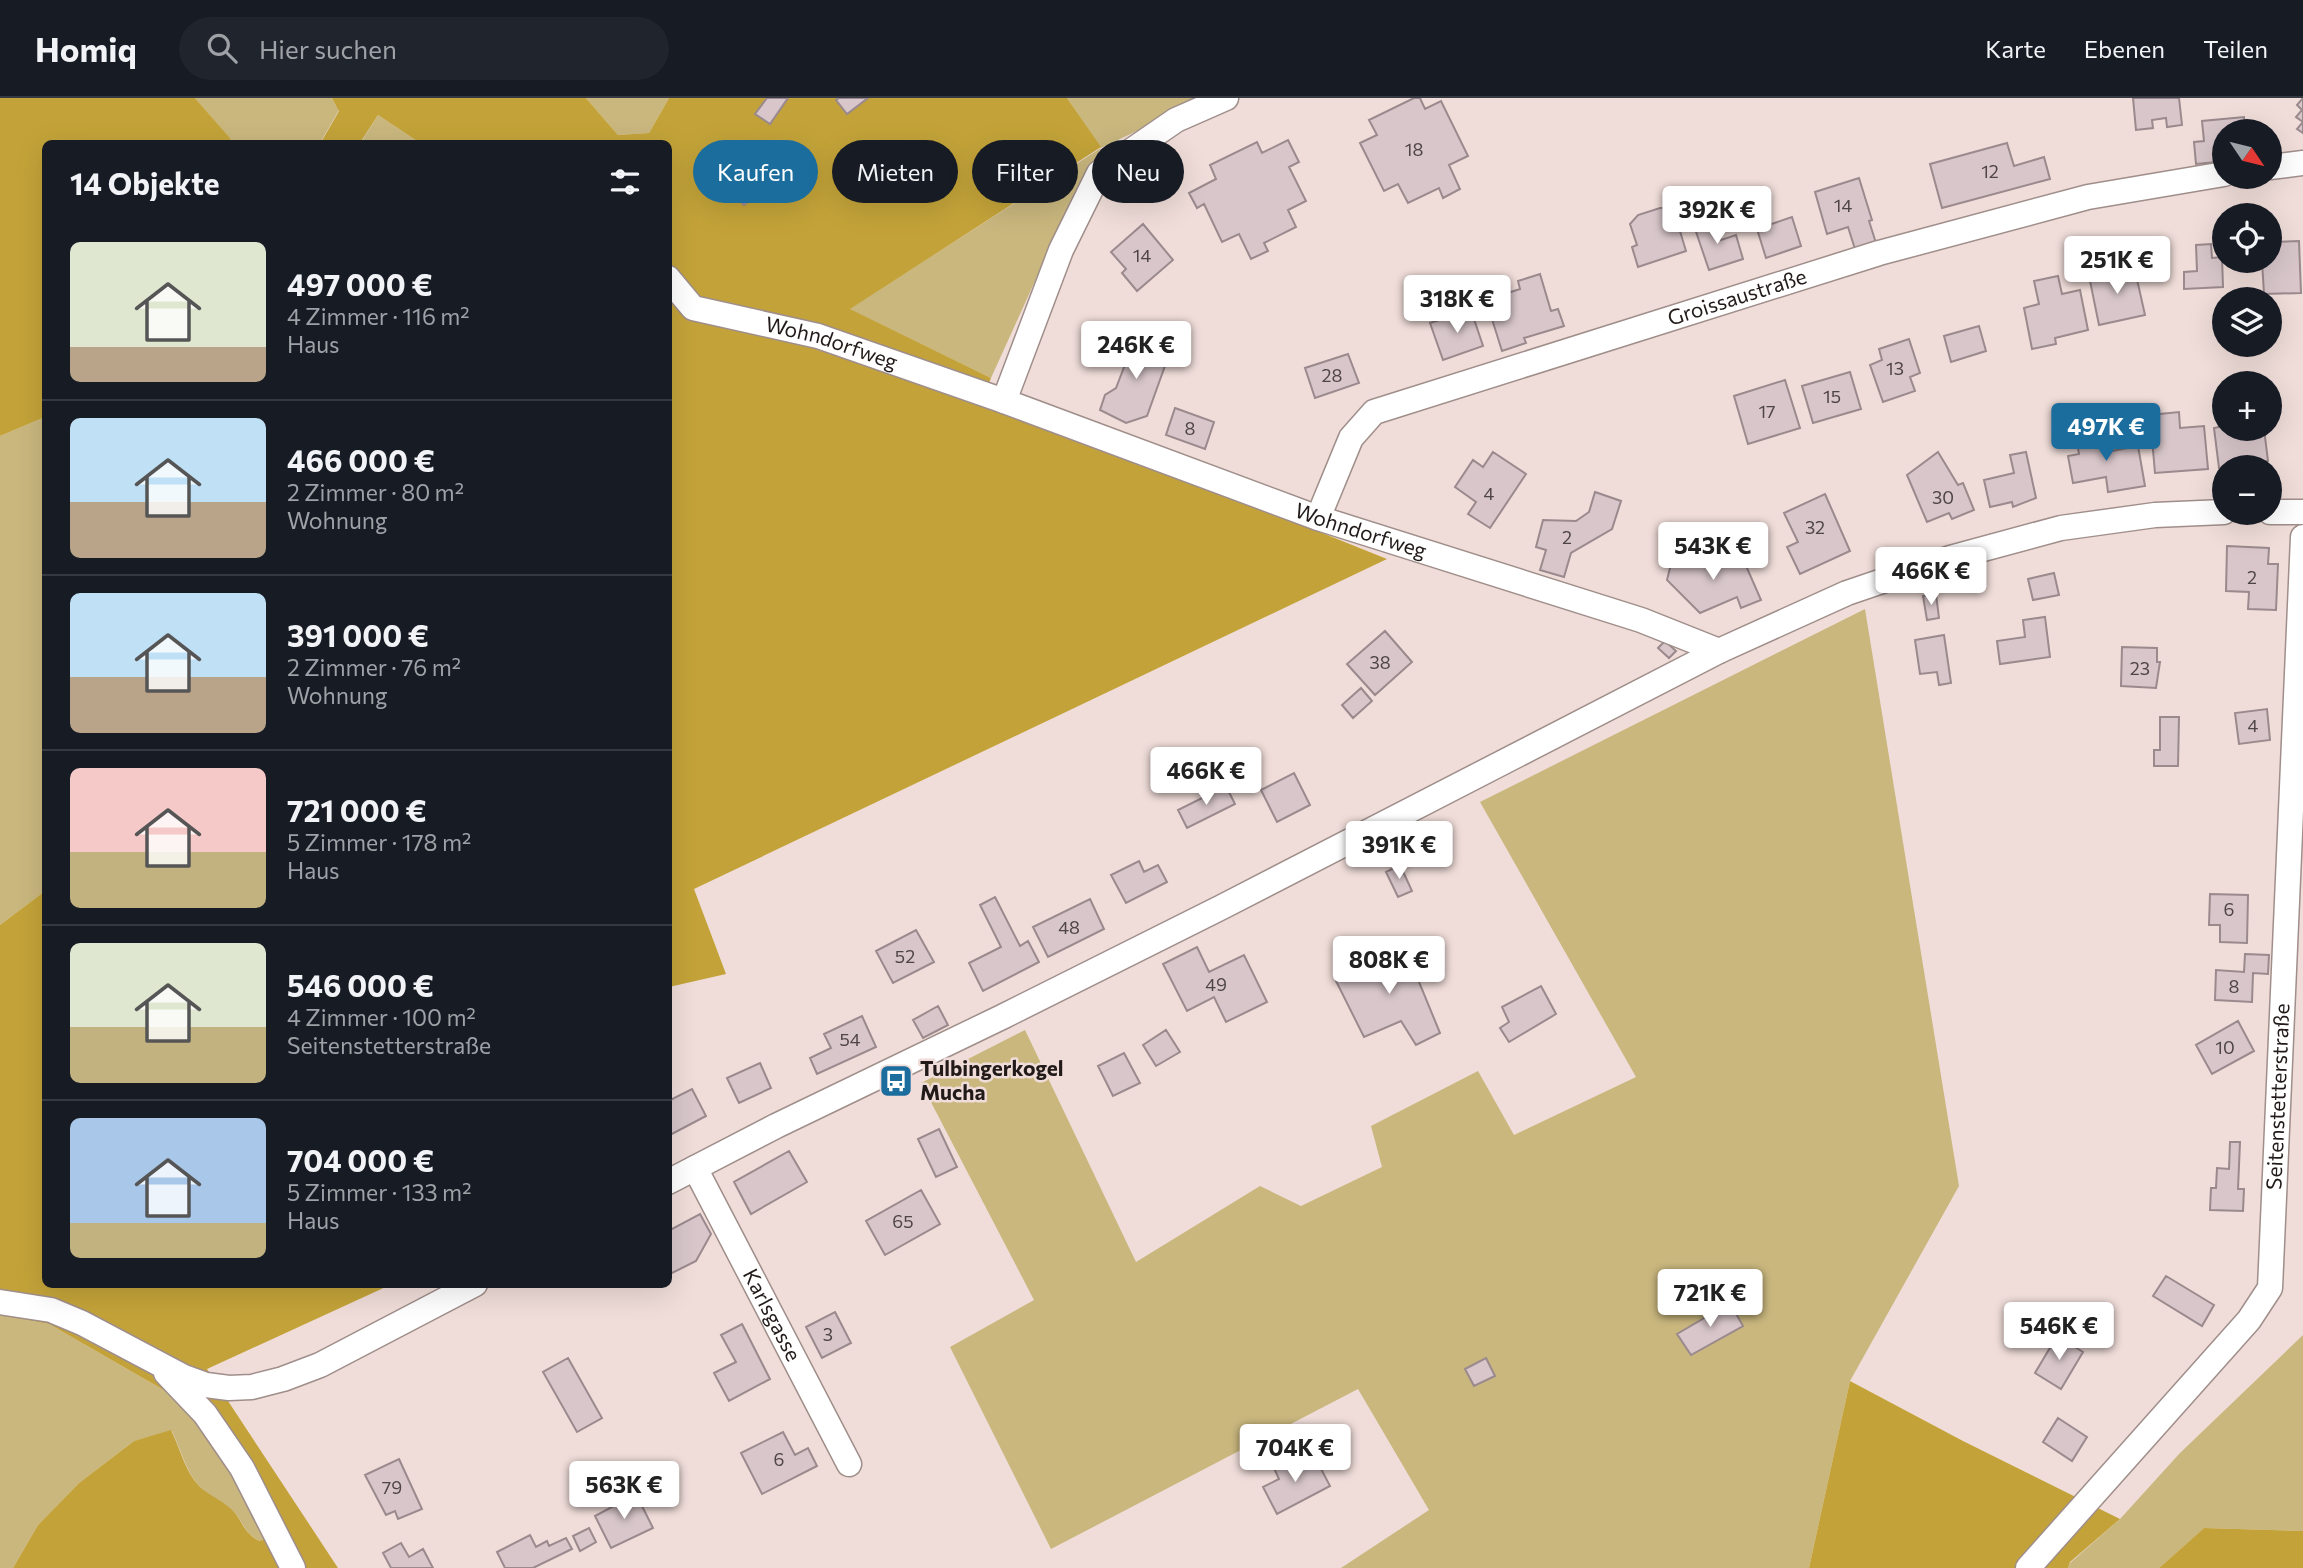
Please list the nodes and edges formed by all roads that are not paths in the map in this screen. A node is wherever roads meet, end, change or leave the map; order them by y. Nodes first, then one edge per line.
1 (1226, 98) edge
2 (2303, 163) edge
3 (2282, 166) edge
4 (2212, 176) edge
5 (672, 283) edge
6 (1004, 401) junction
7 (2212, 512) edge
8 (2282, 512) edge
9 (2303, 512) edge
10 (1318, 518) junction
11 (2303, 537) edge
12 (1720, 651) junction
13 (695, 1168) junction
14 (672, 1180) edge
15 (467, 1288) edge
16 (0, 1302) edge
17 (158, 1365) junction
18 (849, 1464) dead end
19 (293, 1568) edge
20 (2028, 1568) edge

1 - 6 street
2 - 3 street
4 - 10 street, Groissaustraße
5 - 6 street, Wohndorfweg
6 - 10 street, Wohndorfweg
7 - 12 street
8 - 9 street
10 - 12 street, Wohndorfweg
11 - 20 street, Seitenstetterstraße
12 - 13 street
13 - 14 street
13 - 18 street, Karlsgasse
15 - 17 street
16 - 17 street
17 - 19 street

